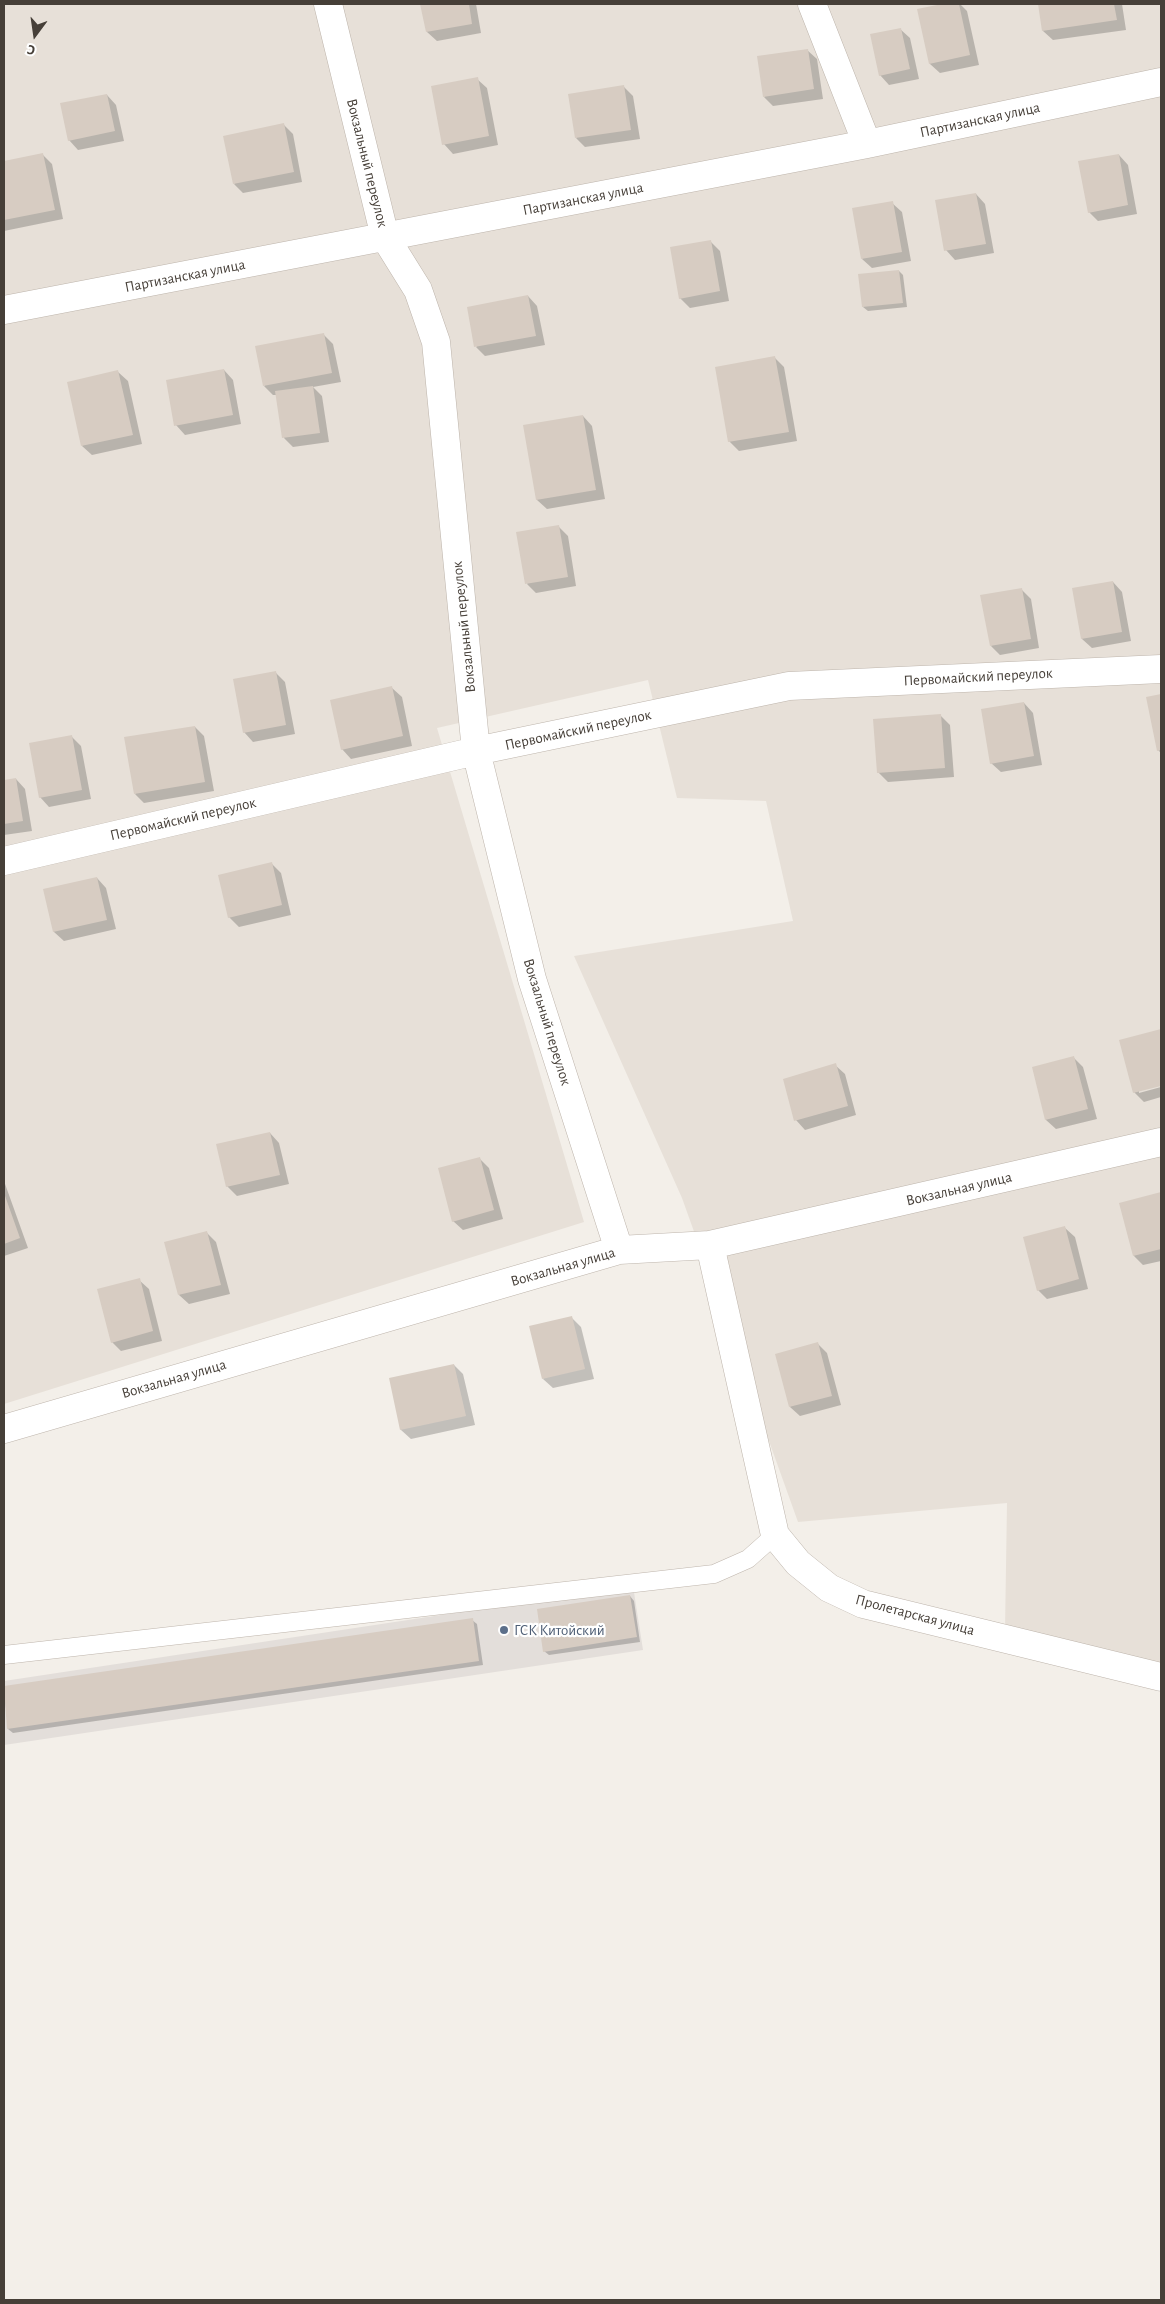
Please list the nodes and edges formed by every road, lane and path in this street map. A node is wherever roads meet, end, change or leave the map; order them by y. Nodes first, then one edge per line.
1 (328, 4) edge
2 (812, 4) edge
3 (1161, 82) edge
4 (867, 144) junction
5 (385, 237) junction
6 (4, 310) edge
7 (1161, 669) edge
8 (476, 751) junction
9 (4, 861) edge
10 (1161, 1142) edge
11 (710, 1245) junction
12 (619, 1250) junction
13 (4, 1429) edge
14 (776, 1535) junction
15 (4, 1655) edge
16 (1161, 1677) edge

1 - 5 street, Вокзальный переулок
2 - 4 street
3 - 4 street, Партизанская улица
4 - 5 street, Партизанская улица
5 - 6 street, Партизанская улица
5 - 8 street, Вокзальный переулок
7 - 8 street, Первомайский переулок
8 - 9 street, Первомайский переулок
8 - 12 street, Вокзальный переулок
10 - 11 street, Вокзальная улица
11 - 12 street, Вокзальная улица
11 - 14 street, Пролетарская улица
12 - 13 street, Вокзальная улица
14 - 15 lane
14 - 16 street, Пролетарская улица

